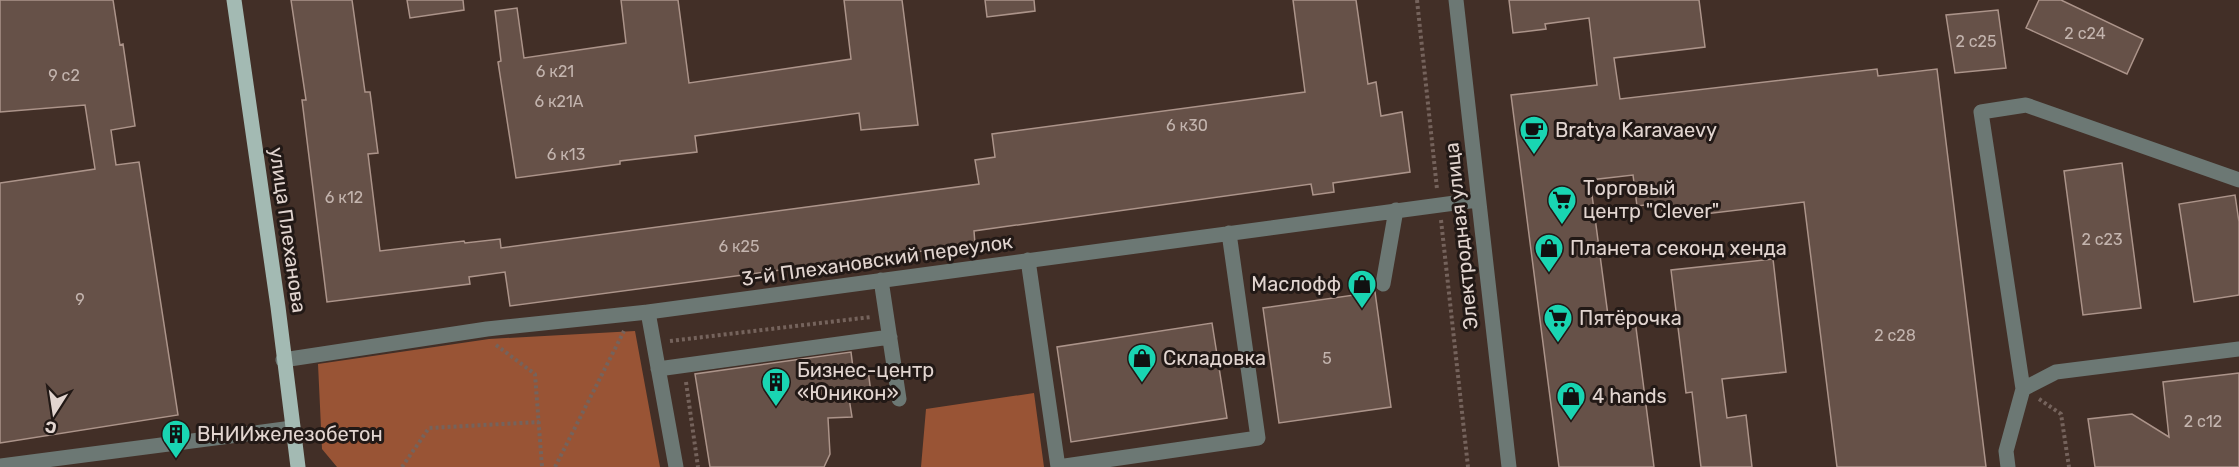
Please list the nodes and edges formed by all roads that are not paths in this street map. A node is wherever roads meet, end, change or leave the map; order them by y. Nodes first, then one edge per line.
1 (234, 0) edge
2 (1456, 0) edge
3 (2239, 180) edge
4 (1477, 200) junction
5 (1396, 210) junction
6 (1229, 233) junction
7 (1028, 261) junction
8 (881, 280) junction
9 (1383, 284) dead end
10 (649, 318) junction
11 (890, 337) junction
12 (2239, 349) edge
13 (283, 360) junction
14 (657, 369) junction
15 (2023, 389) junction
16 (899, 399) dead end
17 (292, 428) junction
18 (0, 466) edge
19 (298, 467) edge
20 (676, 467) edge
21 (1509, 467) edge
22 (2008, 467) edge

1 - 13 main road, улица Плеханова
2 - 4 street, Электродная улица
3 - 15 street
4 - 5 street, 3-й Плехановский переулок
4 - 21 street, Электродная улица
5 - 6 street, 3-й Плехановский переулок
5 - 9 street
6 - 7 street, 3-й Плехановский переулок
6 - 7 street
7 - 8 street, 3-й Плехановский переулок
8 - 10 street, 3-й Плехановский переулок
8 - 11 street
10 - 13 street, 3-й Плехановский переулок
10 - 14 street
11 - 14 street
11 - 16 street
12 - 15 street
13 - 17 main road, улица Плеханова
14 - 20 street
15 - 22 street
17 - 18 street
17 - 19 main road, улица Плеханова

